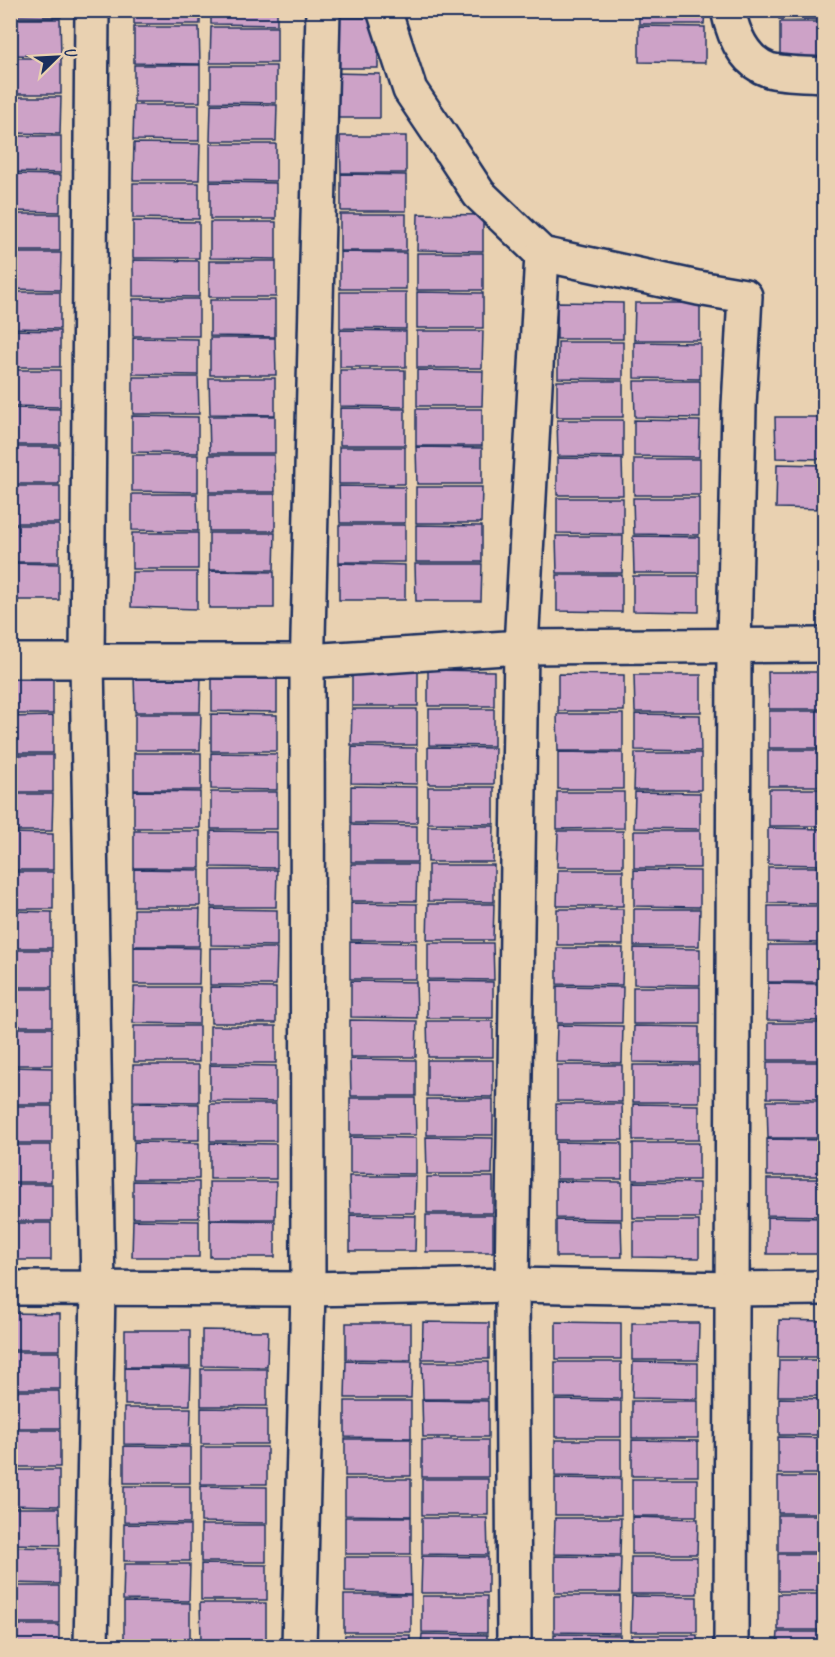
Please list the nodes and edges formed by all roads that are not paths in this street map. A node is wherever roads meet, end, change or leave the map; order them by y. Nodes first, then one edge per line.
1 (92, 10) edge
2 (323, 10) edge
3 (384, 10) edge
4 (728, 10) edge
5 (825, 75) edge
6 (542, 254) junction
7 (734, 644) junction
8 (825, 645) edge
9 (521, 647) junction
10 (10, 661) edge
11 (87, 661) junction
12 (308, 661) junction
13 (512, 1285) junction
14 (10, 1288) edge
15 (825, 1288) edge
16 (308, 1289) junction
17 (734, 1289) junction
18 (98, 1290) junction
19 (90, 1647) edge
20 (299, 1647) edge
21 (514, 1647) edge
22 (731, 1647) edge

1 - 11 street
2 - 12 street
3 - 6 street
4 - 5 street
6 - 7 street
6 - 9 street
7 - 8 street
7 - 9 street
7 - 17 street
9 - 12 street
9 - 13 street
10 - 11 street
11 - 12 street
11 - 18 street
12 - 16 street
13 - 16 street
13 - 17 street
13 - 21 street
14 - 18 street
15 - 17 street
16 - 18 street
16 - 20 street
17 - 22 street
18 - 19 street

